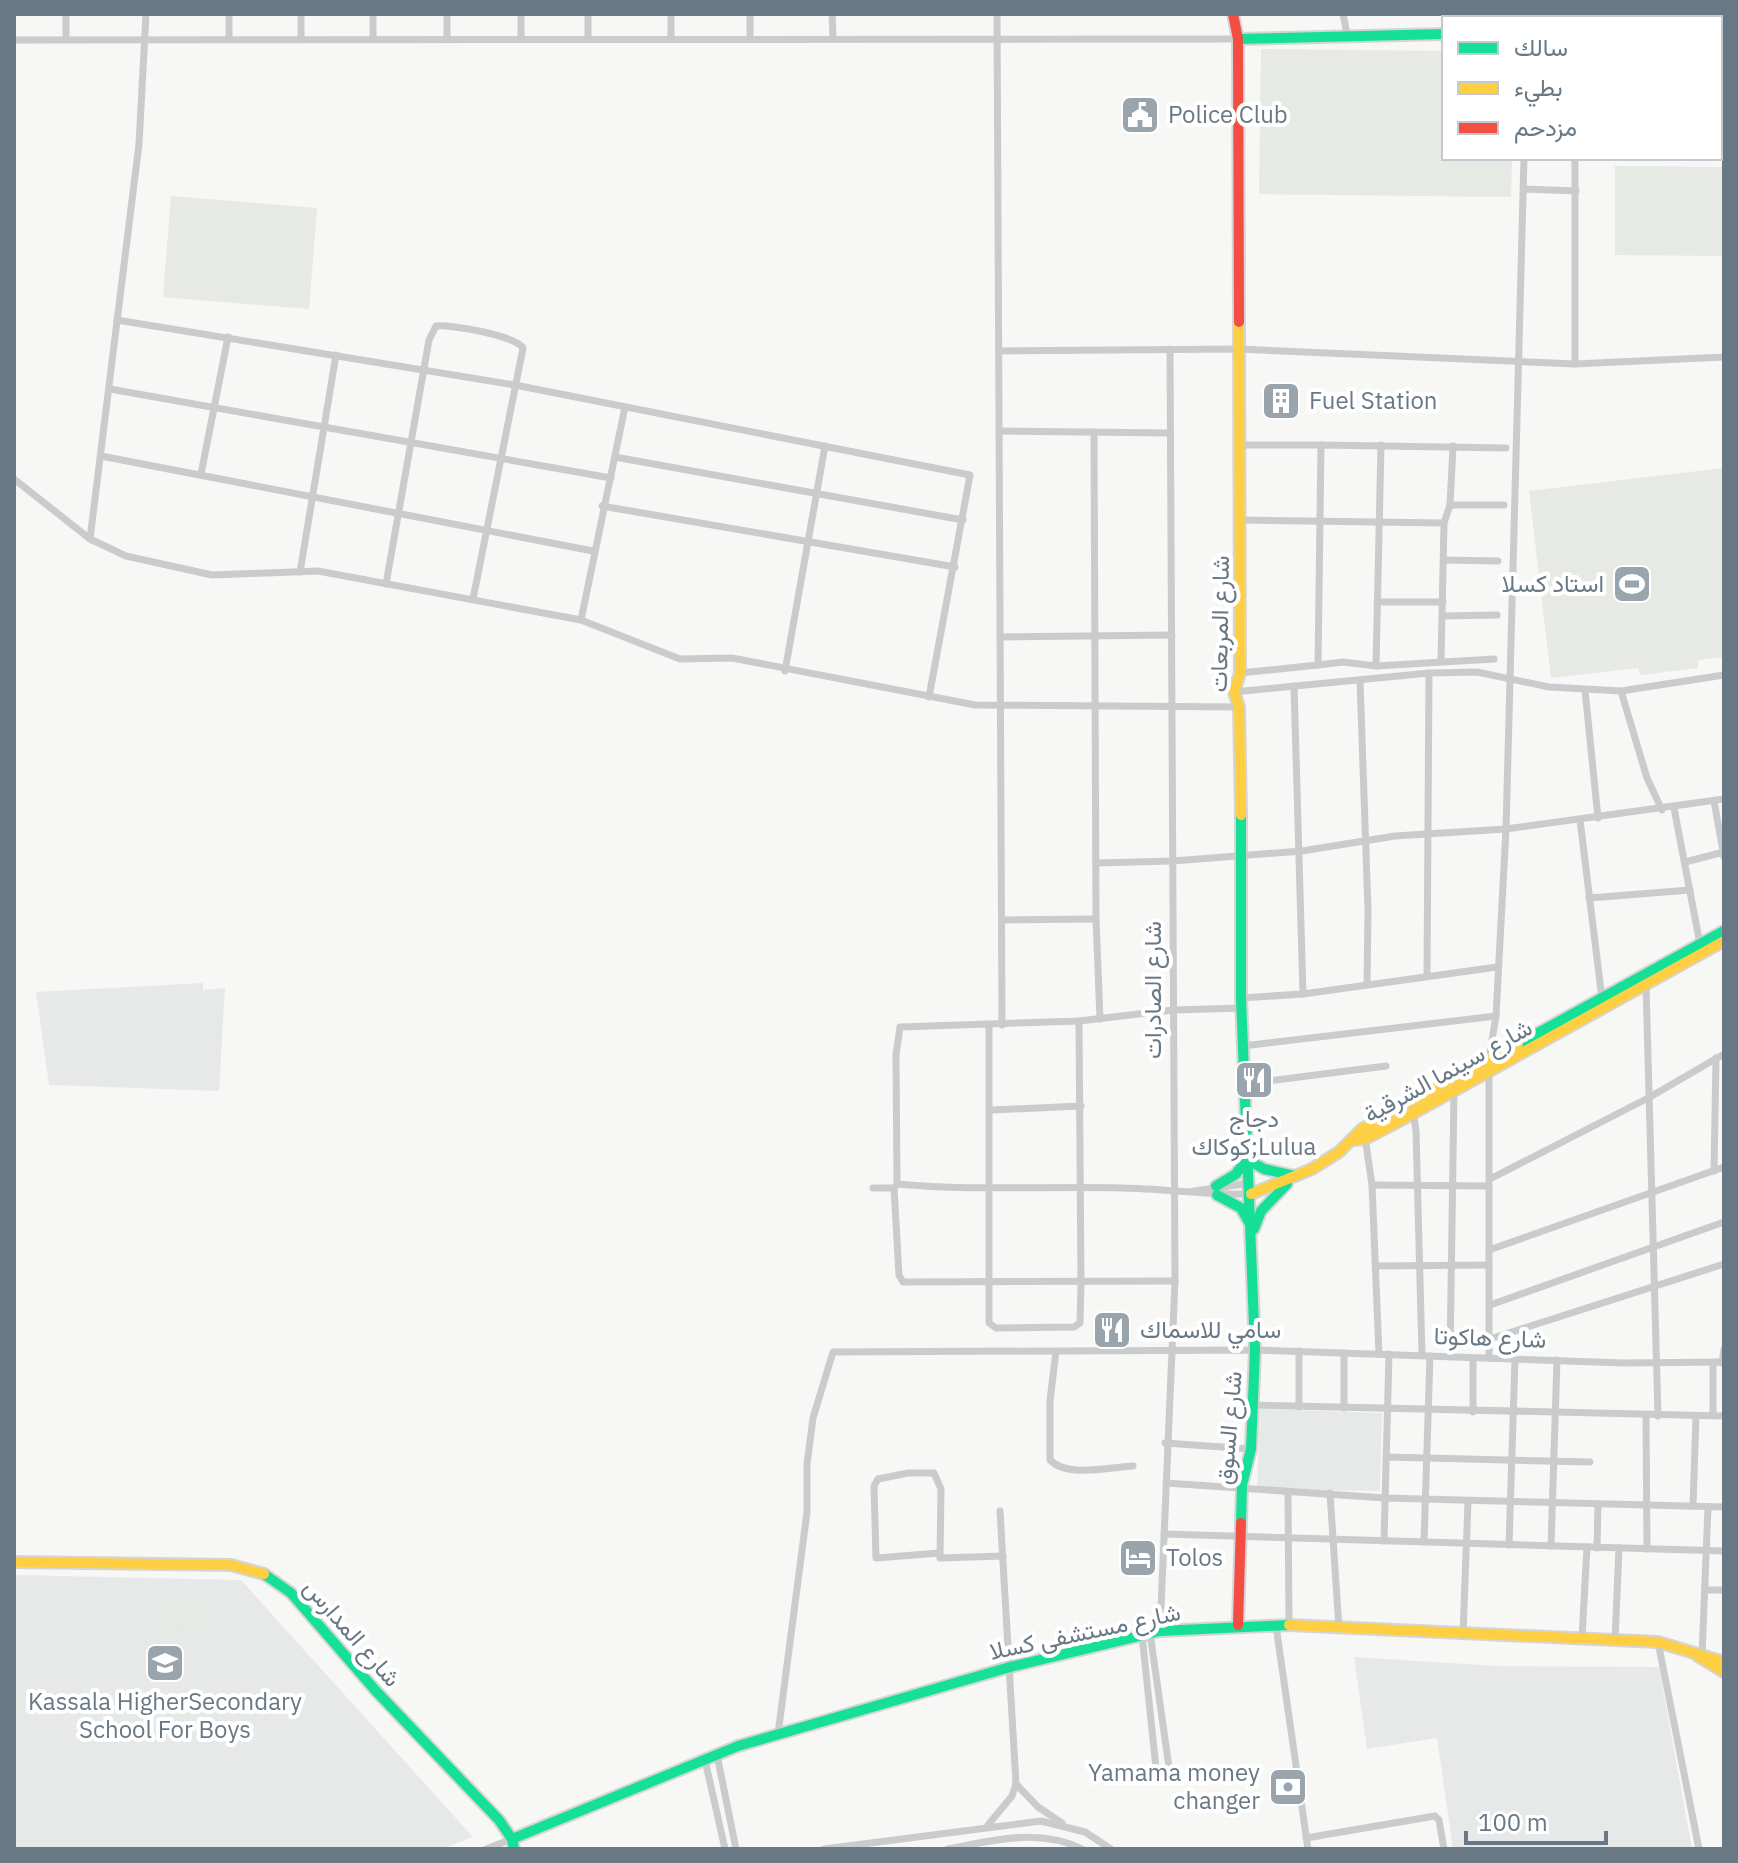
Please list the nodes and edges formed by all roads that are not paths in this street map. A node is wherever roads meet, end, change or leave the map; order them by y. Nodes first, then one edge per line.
1 (66, 14) edge
2 (146, 14) edge
3 (229, 14) edge
4 (301, 14) edge
5 (373, 14) edge
6 (447, 14) edge
7 (521, 14) edge
8 (588, 14) edge
9 (671, 14) edge
10 (750, 14) edge
11 (832, 14) edge
12 (997, 14) edge
13 (1233, 14) edge
14 (1343, 14) edge
15 (1347, 34) junction
16 (1442, 34) edge
17 (145, 37) junction
18 (671, 37) junction
19 (750, 37) junction
20 (833, 37) junction
21 (997, 37) junction
22 (66, 38) junction
23 (229, 38) junction
24 (301, 38) junction
25 (373, 38) junction
26 (521, 38) junction
27 (588, 38) junction
28 (447, 39) junction
29 (1238, 39) junction
30 (14, 40) edge
31 (1524, 160) edge
32 (1575, 160) edge
33 (1524, 189) junction
34 (1576, 191) junction
35 (117, 320) junction
36 (228, 337) junction
37 (1170, 349) junction
38 (1239, 349) junction
39 (999, 351) junction
40 (336, 355) junction
41 (1724, 357) edge
42 (1518, 362) junction
43 (1575, 364) junction
44 (425, 370) junction
45 (515, 385) junction
46 (110, 389) junction
47 (215, 407) junction
48 (625, 407) junction
49 (324, 428) junction
50 (999, 431) junction
51 (1094, 432) junction
52 (1170, 433) junction
53 (412, 443) junction
54 (1241, 445) junction
55 (1321, 445) junction
56 (1381, 445) junction
57 (825, 446) junction
58 (1453, 446) junction
59 (1506, 448) dead end
60 (101, 456) junction
61 (615, 457) junction
62 (501, 460) junction
63 (201, 474) junction
64 (611, 478) junction
65 (14, 479) edge
66 (816, 494) junction
67 (312, 495) junction
68 (1450, 505) junction
69 (1504, 505) dead end
70 (602, 506) junction
71 (398, 511) junction
72 (963, 520) junction
73 (1242, 520) junction
74 (1320, 521) junction
75 (1380, 522) junction
76 (1444, 523) junction
77 (487, 528) junction
78 (90, 539) junction
79 (807, 541) junction
80 (593, 551) junction
81 (1444, 560) junction
82 (1498, 561) dead end
83 (955, 567) junction
84 (300, 572) junction
85 (386, 584) junction
86 (473, 599) junction
87 (1377, 602) junction
88 (1443, 602) junction
89 (1497, 615) dead end
90 (1443, 616) junction
91 (581, 620) junction
92 (1097, 635) junction
93 (1172, 635) junction
94 (1000, 637) junction
95 (1494, 659) dead end
96 (1441, 661) junction
97 (1318, 665) junction
98 (1376, 666) junction
99 (785, 671) junction
100 (1240, 673) junction
101 (1429, 673) junction
102 (1724, 675) edge
103 (1511, 677) junction
104 (1360, 680) junction
105 (1294, 686) junction
106 (1585, 690) junction
107 (1621, 691) junction
108 (1234, 692) junction
109 (929, 697) junction
110 (1097, 705) junction
111 (1172, 706) junction
112 (1001, 707) junction
113 (1239, 707) junction
114 (1724, 799) edge
115 (1714, 801) junction
116 (1674, 808) junction
117 (1662, 810) junction
118 (1598, 818) junction
119 (1580, 820) junction
120 (1506, 829) junction
121 (1427, 833) junction
122 (1363, 840) junction
123 (1302, 851) junction
124 (1241, 854) junction
125 (1724, 854) edge
126 (1173, 861) junction
127 (1685, 862) junction
128 (1096, 863) junction
129 (1690, 890) junction
130 (1589, 898) junction
131 (1096, 919) junction
132 (1004, 920) junction
133 (1724, 931) edge
134 (1724, 941) edge
135 (1700, 944) junction
136 (1497, 967) junction
137 (1427, 976) junction
138 (1367, 985) junction
139 (1646, 985) junction
140 (1303, 994) junction
141 (1602, 999) junction
142 (1242, 1003) junction
143 (1173, 1010) junction
144 (1496, 1016) junction
145 (1100, 1019) junction
146 (1079, 1021) junction
147 (989, 1025) junction
148 (1002, 1025) junction
149 (1243, 1046) junction
150 (1724, 1054) edge
151 (1489, 1058) junction
152 (1716, 1058) junction
153 (1386, 1066) dead end
154 (1489, 1070) junction
155 (1245, 1084) junction
156 (1454, 1091) junction
157 (1650, 1097) junction
158 (1081, 1106) junction
159 (1412, 1108) junction
160 (992, 1110) junction
161 (1364, 1134) junction
162 (1250, 1158) junction
163 (1724, 1167) edge
164 (1714, 1171) junction
165 (1295, 1178) junction
166 (1490, 1182) junction
167 (1415, 1183) junction
168 (1372, 1185) junction
169 (1454, 1185) junction
170 (896, 1186) junction
171 (873, 1188) dead end
172 (990, 1188) junction
173 (1081, 1188) junction
174 (1251, 1188) junction
175 (1174, 1190) junction
176 (1216, 1190) junction
177 (1653, 1194) junction
178 (1724, 1222) edge
179 (1252, 1234) junction
180 (1656, 1248) junction
181 (1489, 1250) junction
182 (1724, 1264) edge
183 (1417, 1265) junction
184 (1449, 1265) junction
185 (1489, 1265) junction
186 (1377, 1266) junction
187 (1175, 1281) junction
188 (1081, 1283) junction
189 (990, 1284) junction
190 (1657, 1286) junction
191 (1490, 1305) junction
192 (1490, 1339) junction
193 (1724, 1349) edge
194 (1255, 1350) junction
195 (1056, 1351) junction
196 (1299, 1351) junction
197 (1171, 1352) junction
198 (1344, 1353) junction
199 (1379, 1354) junction
200 (1389, 1354) junction
201 (1426, 1356) junction
202 (1450, 1357) junction
203 (1473, 1358) junction
204 (1489, 1358) junction
205 (1515, 1359) junction
206 (1557, 1360) junction
207 (1723, 1362) edge
208 (1659, 1363) junction
209 (1713, 1364) junction
210 (1253, 1405) junction
211 (1299, 1407) junction
212 (1344, 1408) junction
213 (1387, 1409) junction
214 (1429, 1410) junction
215 (1473, 1412) junction
216 (1513, 1413) junction
217 (1555, 1414) junction
218 (1646, 1416) junction
219 (1658, 1416) junction
220 (1696, 1416) junction
221 (1713, 1416) junction
222 (1724, 1416) edge
223 (1165, 1443) junction
224 (1251, 1449) junction
225 (1386, 1457) junction
226 (1428, 1458) junction
227 (1511, 1460) junction
228 (1554, 1462) junction
229 (1590, 1462) dead end
230 (1133, 1466) dead end
231 (1166, 1483) junction
232 (1242, 1485) junction
233 (1288, 1492) junction
234 (1330, 1493) junction
235 (1385, 1498) junction
236 (1426, 1500) junction
237 (1468, 1501) junction
238 (1510, 1502) junction
239 (1553, 1504) junction
240 (1598, 1505) junction
241 (1648, 1506) junction
242 (1693, 1506) junction
243 (1708, 1507) junction
244 (1724, 1507) edge
245 (1000, 1511) dead end
246 (1164, 1534) junction
247 (1287, 1535) junction
248 (1242, 1536) junction
249 (1331, 1537) junction
250 (1384, 1541) junction
251 (1424, 1542) junction
252 (1466, 1544) junction
253 (1509, 1545) junction
254 (1551, 1546) junction
255 (1587, 1547) junction
256 (1597, 1548) junction
257 (1619, 1548) junction
258 (1647, 1549) junction
259 (1707, 1551) junction
260 (1724, 1551) edge
261 (1003, 1556) junction
262 (940, 1558) junction
263 (14, 1562) edge
264 (1706, 1590) junction
265 (1724, 1590) edge
266 (1238, 1625) junction
267 (1289, 1625) junction
268 (1276, 1626) junction
269 (1339, 1629) junction
270 (1151, 1633) junction
271 (1463, 1635) junction
272 (1582, 1638) junction
273 (1615, 1640) junction
274 (1658, 1642) junction
275 (1699, 1655) junction
276 (1724, 1662) edge
277 (1010, 1667) junction
278 (1724, 1672) edge
279 (778, 1734) junction
280 (717, 1755) junction
281 (705, 1760) junction
282 (1016, 1784) junction
283 (1064, 1824) junction
284 (988, 1825) junction
285 (1306, 1838) junction
286 (513, 1844) edge
287 (486, 1849) edge
288 (725, 1849) edge
289 (736, 1849) edge
290 (824, 1849) edge
291 (948, 1849) edge
292 (1082, 1849) edge
293 (1111, 1849) edge
294 (1308, 1849) edge
295 (1444, 1849) edge
296 (1699, 1849) edge

1 - 22 street
2 - 17 street
3 - 23 street
4 - 24 street
5 - 25 street
6 - 28 street
7 - 26 street
8 - 27 street
9 - 18 street
10 - 19 street
11 - 20 street
12 - 21 street
13 - 29 street, شارع المربعات
14 - 15 street
15 - 16 street
15 - 29 street
17 - 22 street
17 - 23 street
17 - 35 street
18 - 19 street
18 - 27 street
19 - 20 street
20 - 21 street
21 - 29 street
21 - 39 street
22 - 30 street
23 - 24 street
24 - 25 street
25 - 28 street
26 - 27 street
26 - 28 street
29 - 38 street, شارع المربعات
31 - 33 street
32 - 34 street
33 - 34 street
33 - 42 street
34 - 43 street
35 - 36 street
35 - 46 street
36 - 40 street
36 - 47 street
37 - 38 street
37 - 39 street
37 - 52 street, شارع الصادرات
38 - 42 street
38 - 54 street, شارع المربعات
39 - 50 street
40 - 44 street
40 - 49 street
41 - 43 street
42 - 43 street
42 - 103 street
44 - 45 street
44 - 45 street
44 - 53 street
45 - 48 street
45 - 62 street
46 - 47 street
46 - 60 street
47 - 49 street
47 - 63 street
48 - 57 street
48 - 61 street
49 - 53 street
49 - 67 street
50 - 51 street
50 - 94 street
51 - 52 street
51 - 92 street
52 - 93 street, شارع الصادرات
53 - 62 street
53 - 71 street
54 - 55 street
54 - 73 street, شارع المربعات
55 - 56 street
55 - 74 street
56 - 58 street
56 - 75 street
57 - 66 street
57 - 72 street
58 - 59 street
58 - 68 street
60 - 63 street
60 - 78 street
61 - 64 street
61 - 66 street
62 - 64 street
62 - 77 street
63 - 67 street
64 - 70 street
65 - 78 street
66 - 72 street
66 - 79 street
67 - 71 street
67 - 84 street
68 - 69 street
68 - 76 street
70 - 79 street
70 - 80 street
71 - 77 street
71 - 85 street
72 - 83 street
73 - 74 street
73 - 100 street, شارع المربعات
74 - 75 street
74 - 97 street
75 - 76 street
75 - 87 street
76 - 81 street
77 - 80 street
77 - 86 street
78 - 84 street
79 - 83 street
79 - 99 street
80 - 91 street
81 - 82 street
81 - 88 street
83 - 109 street
84 - 85 street
85 - 86 street
86 - 91 street
87 - 88 street
87 - 98 street
88 - 90 street
89 - 90 street
90 - 96 street
91 - 99 street
92 - 93 street
92 - 94 street
92 - 110 street
93 - 111 street, شارع الصادرات
94 - 112 street
95 - 96 street
96 - 98 street
97 - 98 street
97 - 100 street
99 - 109 street
100 - 108 street, شارع المربعات
101 - 103 street
101 - 104 street
101 - 121 street
102 - 107 street
103 - 106 street
103 - 120 street
104 - 105 street
104 - 122 street
105 - 108 street
105 - 123 street
106 - 107 street
106 - 118 street
107 - 117 street
108 - 113 street, شارع المربعات
109 - 112 street
110 - 111 street
110 - 112 street
110 - 128 street
111 - 113 street
111 - 126 street, شارع الصادرات
112 - 132 street
113 - 124 street, شارع المربعات
114 - 115 street
115 - 116 street
115 - 125 street
116 - 117 street
116 - 127 street
117 - 118 street
118 - 119 street
119 - 120 street
119 - 130 street
120 - 121 street
120 - 136 street
121 - 122 street
121 - 137 street
122 - 123 street
122 - 138 street
123 - 124 street
123 - 140 street
124 - 126 street
124 - 142 street, شارع المربعات
125 - 127 street
126 - 128 street
126 - 143 street, شارع الصادرات
127 - 129 street
128 - 131 street
129 - 130 street
129 - 135 street
130 - 141 street
131 - 132 street
131 - 145 street
132 - 148 street
133 - 135 street, شارع سينما الشرقية
134 - 139 street, شارع سينما الشرقية
135 - 141 street, شارع سينما الشرقية
136 - 137 street
136 - 144 street
137 - 138 street
138 - 140 street
139 - 154 street, شارع سينما الشرقية
139 - 157 street
140 - 142 street
141 - 151 street, شارع سينما الشرقية
142 - 143 street
142 - 149 street, شارع المربعات
143 - 145 street
143 - 175 street, شارع الصادرات
144 - 149 street
144 - 151 street
145 - 146 street
146 - 148 street
146 - 158 street
147 - 148 street
147 - 160 street
147 - 170 street
149 - 155 street, شارع المربعات
150 - 152 street
151 - 154 street
151 - 159 street, شارع سينما الشرقية
152 - 157 street
152 - 164 street
153 - 155 street
154 - 156 street, شارع سينما الشرقية
154 - 166 street
155 - 162 street, شارع المربعات
156 - 159 street, شارع سينما الشرقية
156 - 169 street
157 - 166 street
157 - 177 street
158 - 160 street
158 - 173 street
159 - 161 street, شارع سينما الشرقية
159 - 167 street
160 - 172 street
161 - 165 street, شارع سينما الشرقية
161 - 168 street
162 - 165 street
162 - 174 street, شارع المربعات
162 - 176 street
163 - 164 street
164 - 177 street
165 - 174 street
165 - 179 street
166 - 169 street
166 - 181 street
167 - 168 street
167 - 169 street
167 - 183 street
168 - 186 street
169 - 184 street
170 - 171 street
170 - 172 street
170 - 189 street
172 - 173 street
172 - 189 street
173 - 175 street
173 - 188 street
174 - 176 street
174 - 179 street, شارع المربعات
175 - 176 street
175 - 187 street, شارع الصادرات
176 - 179 street
177 - 180 street
177 - 181 street
178 - 180 street
179 - 194 street, شارع السوق
180 - 190 street
180 - 191 street
181 - 185 street
182 - 190 street
183 - 184 street
183 - 186 street
183 - 201 street
184 - 185 street
184 - 202 street
185 - 191 street
186 - 199 street
187 - 188 street
187 - 197 street, شارع الصادرات
188 - 189 street
188 - 189 street
190 - 192 street
190 - 208 street
191 - 192 street
192 - 204 street
193 - 207 street
194 - 196 street, شارع هاكوتا
194 - 197 street, شارع هاكوتا
194 - 210 street, شارع السوق
195 - 197 street, شارع هاكوتا
195 - 230 street
195 - 279 street, شارع هاكوتا
196 - 198 street, شارع هاكوتا
196 - 211 street
197 - 223 street, شارع الصادرات
198 - 199 street, شارع هاكوتا
198 - 212 street
199 - 200 street, شارع هاكوتا
200 - 201 street, شارع هاكوتا
200 - 213 street
201 - 202 street, شارع هاكوتا
201 - 214 street
202 - 203 street, شارع هاكوتا
203 - 204 street, شارع هاكوتا
203 - 215 street
204 - 205 street, شارع هاكوتا
205 - 206 street, شارع هاكوتا
205 - 216 street
206 - 208 street, شارع هاكوتا
206 - 217 street
207 - 209 street, شارع هاكوتا
208 - 209 street, شارع هاكوتا
208 - 219 street
209 - 221 street
210 - 211 street
210 - 224 street, شارع السوق
211 - 212 street
212 - 213 street
213 - 214 street
213 - 225 street
214 - 215 street
214 - 226 street
215 - 216 street
216 - 217 street
216 - 227 street
217 - 218 street
217 - 228 street
218 - 219 street
218 - 241 street
219 - 220 street
220 - 221 street
220 - 242 street
221 - 222 street
223 - 224 street
223 - 231 street, شارع الصادرات
224 - 232 street, شارع السوق
225 - 226 street
225 - 235 street
226 - 227 street
226 - 236 street
227 - 228 street
227 - 238 street
228 - 229 street
228 - 239 street
231 - 232 street
231 - 246 street, شارع الصادرات
232 - 233 street
232 - 248 street, شارع السوق
233 - 234 street
233 - 247 street
234 - 235 street
234 - 249 street
235 - 236 street
235 - 250 street
236 - 237 street
236 - 251 street
237 - 238 street
237 - 252 street
238 - 239 street
238 - 253 street
239 - 240 street
239 - 254 street
240 - 241 street
240 - 256 street
241 - 242 street
241 - 258 street
242 - 243 street
243 - 244 street
243 - 259 street
245 - 261 street
246 - 248 street
246 - 270 street, شارع الصادرات
247 - 248 street
247 - 249 street
247 - 267 street
248 - 266 street, شارع السوق
249 - 250 street
249 - 269 street
250 - 251 street
251 - 252 street
252 - 253 street
252 - 271 street
253 - 254 street
254 - 255 street
255 - 256 street
255 - 272 street
256 - 257 street
257 - 258 street
257 - 273 street
258 - 259 street
259 - 260 street
259 - 264 street
261 - 262 street
261 - 277 street
262 - 262 street
263 - 286 street, شارع المدارس
264 - 265 street
264 - 275 street
266 - 268 street, شارع مستشفى كسلا
266 - 270 street, شارع مستشفى كسلا
267 - 268 street, شارع مستشفى كسلا
267 - 269 street, شارع مستشفى كسلا
268 - 285 street
269 - 271 street, شارع مستشفى كسلا
270 - 270 street
270 - 277 street, شارع مستشفى كسلا
271 - 272 street, شارع مستشفى كسلا
272 - 273 street, شارع مستشفى كسلا
273 - 274 street, شارع مستشفى كسلا
274 - 275 street, شارع مستشفى كسلا
274 - 296 street
275 - 276 street
275 - 278 street
277 - 279 street, شارع مستشفى كسلا
277 - 282 street
279 - 280 street, شارع مستشفى كسلا
280 - 281 street, شارع مستشفى كسلا
280 - 289 street
281 - 286 street, شارع مستشفى كسلا
281 - 288 street
282 - 283 street
282 - 284 street
283 - 284 street
283 - 293 street
284 - 290 street
285 - 294 street
285 - 295 street
286 - 287 street
291 - 292 street

